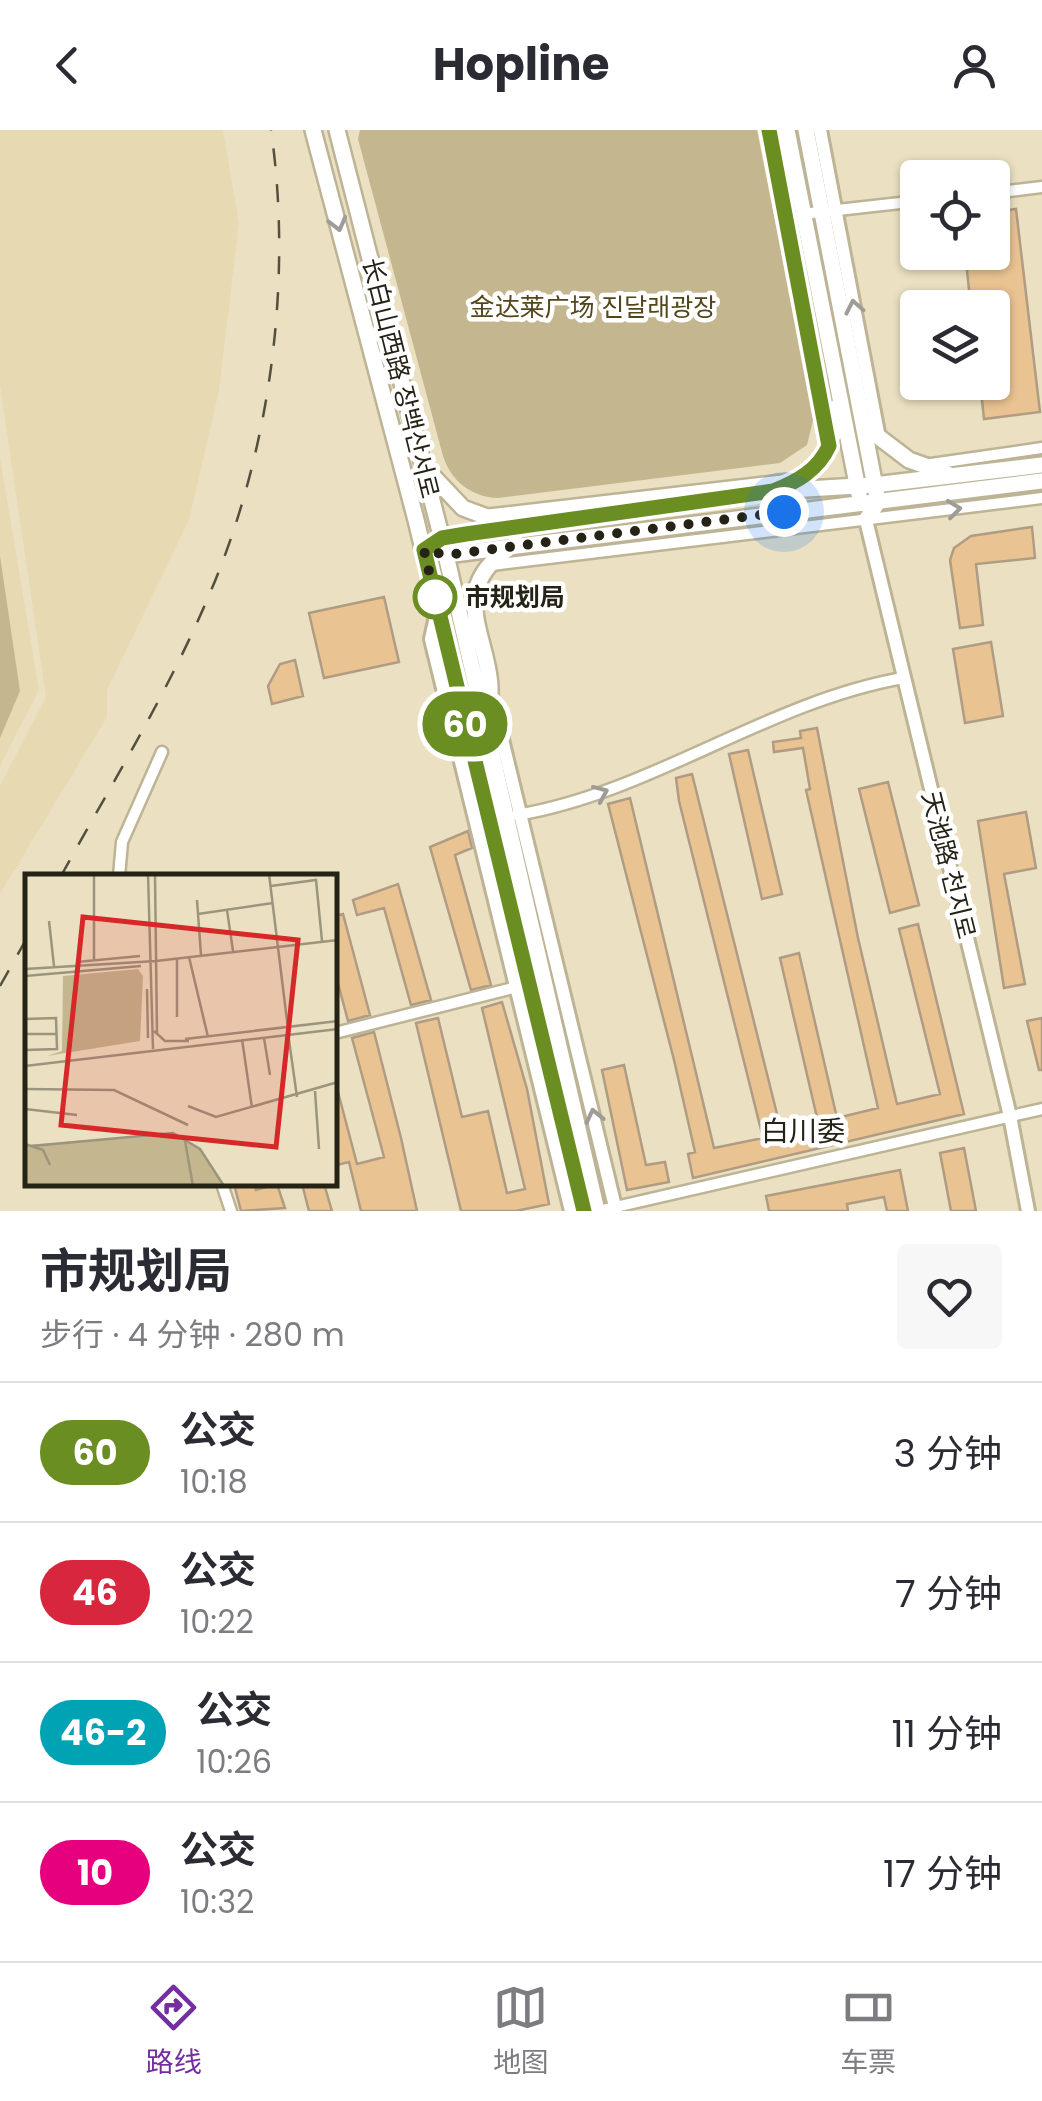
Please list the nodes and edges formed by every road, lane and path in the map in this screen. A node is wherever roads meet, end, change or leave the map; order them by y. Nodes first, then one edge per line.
1 (313, 130) edge
2 (338, 130) edge
3 (770, 130) edge
4 (788, 130) edge
5 (806, 130) edge
6 (820, 130) edge
7 (1042, 187) edge
8 (1010, 191) edge
9 (900, 203) edge
10 (828, 211) junction
11 (802, 214) junction
12 (839, 390) junction
13 (863, 425) junction
14 (878, 438) junction
15 (829, 446) junction
16 (1042, 448) edge
17 (424, 464) junction
18 (920, 465) junction
19 (1042, 465) edge
20 (403, 469) junction
21 (956, 476) junction
22 (801, 478) junction
23 (1042, 481) edge
24 (773, 491) junction
25 (868, 493) junction
26 (1042, 498) edge
27 (477, 516) junction
28 (866, 520) junction
29 (515, 535) junction
30 (444, 547) junction
31 (424, 550) junction
32 (490, 565) junction
33 (903, 678) junction
34 (492, 698) junction
35 (484, 721) junction
36 (162, 752) dead end
37 (514, 816) junction
38 (119, 874) edge
39 (523, 986) junction
40 (338, 1032) edge
41 (1042, 1109) edge
42 (1010, 1116) junction
43 (223, 1186) edge
44 (616, 1210) edge
45 (232, 1211) edge
46 (582, 1211) edge
47 (1028, 1211) edge

1 -> 20 main road, 长白山西路 장백산서로
2 - 17 main road, 长白山西路 장백산서로
3 - 15 street
4 - 11 main road
5 - 10 main road
6 - 10 street
7 - 8 street
9 - 10 street
10 - 11 street
10 - 13 main road
14 -> 10 street
11 - 12 main road
12 - 15 main road
12 - 25 main road
13 - 14 main road
13 - 25 main road
14 - 18 main road
15 - 22 main road
16 - 18 street
17 - 20 main road
17 - 27 main road
17 - 30 main road, 长白山西路 장백산서로
18 - 21 main road
19 - 21 main road
20 - 31 main road, 长白山西路 장백산서로
21 - 25 main road
22 - 24 main road
22 - 27 street
23 - 25 main road
24 - 25 main road
24 - 29 main road
25 - 28 main road
25 - 29 main road
28 -> 26 street
27 - 29 main road
28 - 32 street
28 - 33 street, 天池路 천지로
29 - 30 main road
29 - 32 main road
30 - 31 main road
30 - 35 main road, 长白山西路 장백산서로
31 - 39 main road, 长白山西路 장백산서로
32 - 34 main road
37 -> 33 street
33 - 42 street, 天池路 천지로
34 - 35 main road
34 - 37 street, 长白山西路 장백산서로
35 - 37 main road, 长白山西路 장백산서로
36 - 38 street
44 -> 37 street, 长白山西路 장백산서로
37 - 46 main road, 长白山西路 장백산서로
39 - 40 street
39 - 46 main road, 长白山西路 장백산서로
41 - 42 street
42 - 44 street
42 - 47 street, 天池路 천지로
43 - 45 street
44 - 46 street

